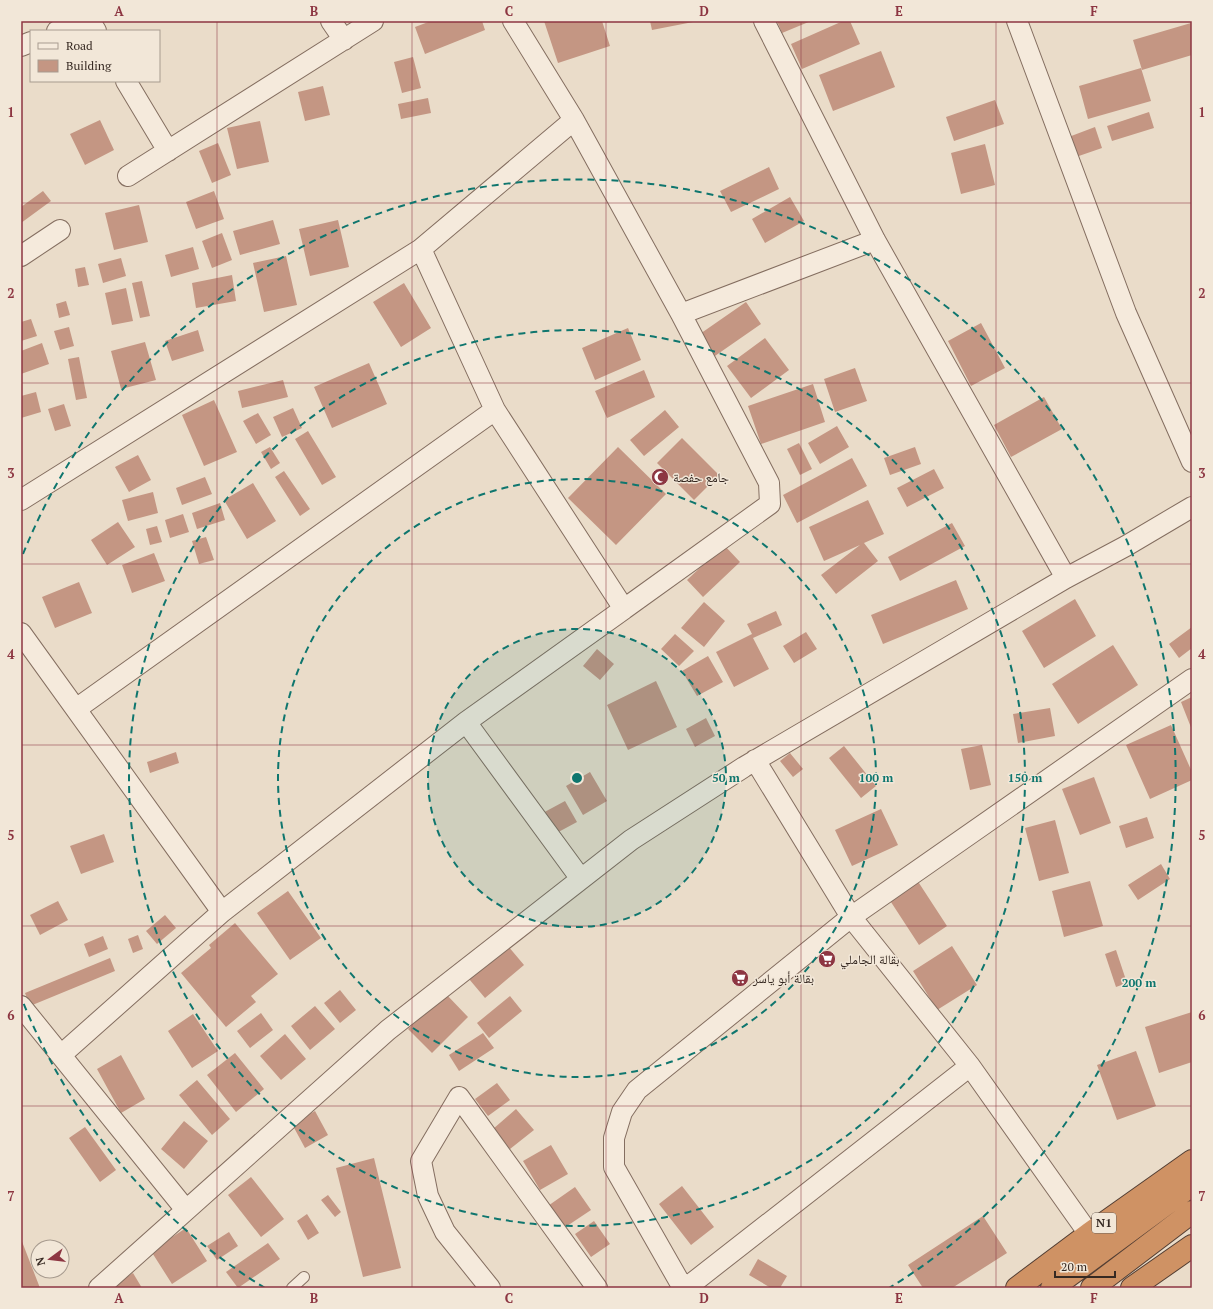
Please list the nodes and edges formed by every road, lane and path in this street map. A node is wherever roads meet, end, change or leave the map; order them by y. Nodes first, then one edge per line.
1 (81, 21) edge
2 (90, 21) edge
3 (331, 21) edge
4 (373, 21) edge
5 (513, 21) edge
6 (764, 21) edge
7 (1017, 21) edge
8 (59, 30) edge
9 (95, 30) edge
10 (344, 40) junction
11 (127, 82) edge
12 (574, 120) junction
13 (168, 151) junction
14 (128, 176) dead end
15 (60, 230) dead end
16 (875, 240) junction
17 (421, 249) junction
18 (21, 256) edge
19 (681, 314) junction
20 (496, 410) junction
21 (1192, 462) edge
22 (21, 500) edge
23 (1192, 507) edge
24 (1066, 578) junction
25 (624, 609) junction
26 (21, 633) edge
27 (1192, 678) edge
28 (76, 709) junction
29 (466, 722) junction
30 (755, 760) junction
31 (581, 878) junction
32 (222, 912) junction
33 (851, 917) junction
34 (21, 1006) edge
35 (61, 1055) junction
36 (970, 1066) junction
37 (1192, 1161) edge
38 (1192, 1184) edge
39 (186, 1210) junction
40 (1192, 1212) edge
41 (1089, 1234) junction
42 (1192, 1246) edge
43 (304, 1277) dead end
44 (99, 1288) edge
45 (292, 1288) edge
46 (490, 1288) edge
47 (597, 1288) edge
48 (684, 1288) edge
49 (1017, 1288) edge
50 (1052, 1288) edge
51 (1092, 1288) edge
52 (1132, 1288) edge

1 - 8 street
2 - 9 street
3 - 10 street
4 - 10 street
5 - 12 street
6 - 16 street
7 - 21 street
10 - 13 street
11 - 13 street
12 - 17 street
12 - 19 street
13 - 14 street
15 - 18 street
16 - 19 street
16 - 24 street
17 - 20 street
17 - 22 street
19 - 25 street
20 - 25 street
20 - 28 street
23 - 24 street
24 - 30 street
25 - 29 street
26 - 28 street
27 - 33 street
28 - 32 street
29 - 31 street
29 - 32 street
30 - 31 street
30 - 33 street
31 - 39 street
32 - 35 street
33 - 36 street
33 - 48 street
34 - 35 street
35 - 39 street
36 - 41 street
36 - 48 street
37 - 41 highway, N1
38 - 50 highway, N1
39 - 44 street
40 - 51 highway
41 - 49 highway, N1
42 - 52 highway
43 - 45 lane
46 - 47 street

